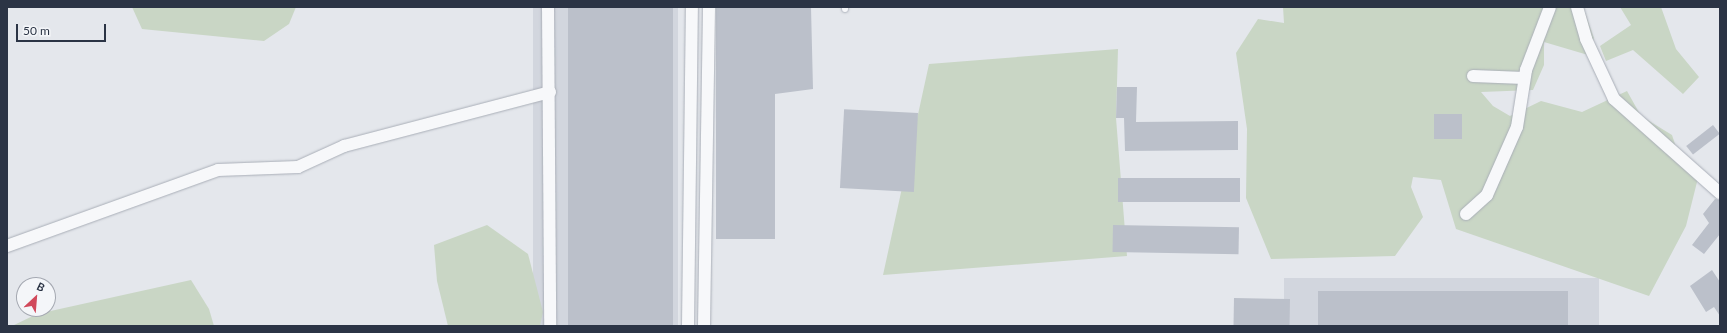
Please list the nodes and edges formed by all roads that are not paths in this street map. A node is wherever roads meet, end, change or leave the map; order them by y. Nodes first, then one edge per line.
1 (548, 7) edge
2 (692, 7) edge
3 (709, 7) edge
4 (1550, 7) edge
5 (1577, 7) edge
6 (1474, 76) dead end
7 (1524, 78) junction
8 (550, 92) junction
9 (1720, 193) edge
10 (1466, 214) dead end
11 (7, 246) edge
12 (550, 326) edge
13 (688, 326) edge
14 (704, 326) edge

1 - 8 street
2 - 13 street
3 - 14 street
4 - 7 street
5 - 9 street
6 - 7 street
7 - 10 street
8 - 11 street
8 - 12 street

